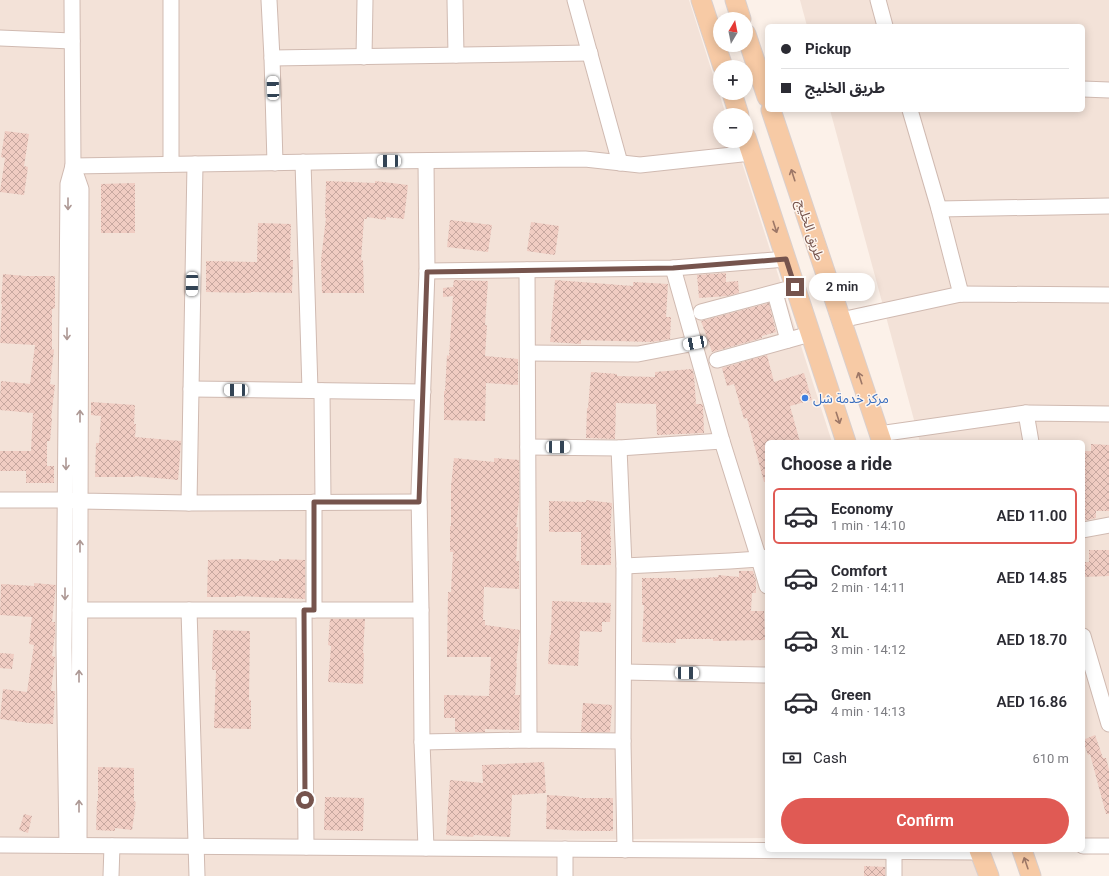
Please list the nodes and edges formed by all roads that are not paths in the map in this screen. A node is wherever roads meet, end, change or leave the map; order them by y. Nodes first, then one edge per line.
1 (72, 0) edge
2 (171, 0) edge
3 (269, 0) edge
4 (365, 0) edge
5 (456, 0) edge
6 (575, 0) edge
7 (701, 0) edge
8 (735, 0) edge
9 (878, 0) edge
10 (739, 12) edge
11 (884, 24) edge
12 (0, 38) edge
13 (72, 41) junction
14 (752, 52) edge
15 (590, 53) junction
16 (456, 55) junction
17 (364, 57) junction
18 (272, 58) junction
19 (721, 60) edge
20 (1085, 89) edge
21 (1109, 90) edge
22 (765, 92) edge
23 (772, 112) edge
24 (911, 112) edge
25 (733, 148) edge
26 (750, 148) edge
27 (426, 160) junction
28 (303, 162) junction
29 (275, 163) junction
30 (620, 163) junction
31 (171, 164) junction
32 (194, 164) junction
33 (73, 166) junction
34 (1109, 206) edge
35 (939, 208) junction
36 (786, 259) junction
37 (673, 268) junction
38 (527, 270) junction
39 (427, 272) junction
40 (795, 287) junction
41 (775, 292) junction
42 (961, 294) junction
43 (1109, 295) edge
44 (701, 312) dead end
45 (841, 320) junction
46 (810, 334) junction
47 (788, 340) junction
48 (695, 343) junction
49 (528, 352) junction
50 (717, 360) dead end
51 (191, 389) junction
52 (316, 390) junction
53 (423, 392) junction
54 (1026, 413) junction
55 (1109, 414) edge
56 (880, 438) edge
57 (845, 440) edge
58 (1031, 440) edge
59 (722, 441) junction
60 (528, 447) junction
61 (618, 448) junction
62 (0, 500) edge
63 (73, 500) junction
64 (319, 502) junction
65 (419, 502) junction
66 (189, 503) junction
67 (1109, 525) edge
68 (1085, 530) edge
69 (763, 558) edge
70 (624, 566) junction
71 (765, 572) edge
72 (80, 610) junction
73 (189, 610) junction
74 (309, 610) junction
75 (421, 610) junction
76 (1085, 643) edge
77 (624, 672) junction
78 (765, 675) edge
79 (1109, 724) edge
80 (529, 740) junction
81 (623, 741) junction
82 (422, 742) junction
83 (0, 845) edge
84 (73, 845) junction
85 (112, 846) junction
86 (196, 846) junction
87 (1085, 846) edge
88 (1109, 846) edge
89 (306, 847) junction
90 (426, 848) junction
91 (566, 849) junction
92 (625, 850) junction
93 (765, 850) edge
94 (894, 852) edge
95 (979, 852) edge
96 (1023, 852) edge
97 (111, 876) edge
98 (197, 876) edge
99 (565, 876) edge
100 (894, 876) edge
101 (989, 876) edge
102 (1031, 876) edge

1 - 13 street
2 - 31 street
3 - 18 street
4 - 17 street
5 - 16 street
6 - 15 street
7 - 19 main road
8 - 10 main road
9 - 11 street
12 - 13 street
13 - 33 street
14 - 22 main road
15 - 16 street
15 - 30 street
16 - 17 street
17 - 18 street
18 - 29 street
20 - 21 street
45 -> 23 main road, طريق الخليج
24 - 35 street
25 - 30 street
26 -> 36 main road
27 - 28 street
27 - 30 street
27 - 39 street
28 - 29 street
28 - 52 street
29 - 32 street
31 - 32 street
31 - 33 street
32 - 51 street
33 - 63 street
34 - 35 street
35 - 42 street
36 - 37 street
36 - 40 main road
37 - 38 street
37 - 48 street
38 - 39 street
38 - 49 street
39 - 53 street
40 - 41 street
40 - 46 main road
41 - 44 street
41 - 47 street
42 - 43 street
42 - 45 street
56 -> 45 main road, طريق الخليج
46 - 47 street
46 -> 57 main road
47 - 50 street
48 - 49 street
48 - 59 street
49 - 60 street
51 - 52 street
51 - 66 street
52 - 53 street
52 - 64 street
53 - 65 street
54 - 55 street
54 - 56 street
54 - 58 street
59 - 61 street
59 - 69 street
60 - 61 street
60 - 80 street
61 - 70 street
62 - 63 street
63 - 66 street
72 -> 63 street
63 -> 84 street
64 - 65 street
64 - 66 street
64 - 74 street
65 - 75 street
67 - 68 street
69 - 70 street
69 - 71 street
70 - 77 street
72 - 73 street
84 -> 72 street
73 - 74 street
73 - 86 street
74 - 75 street
74 - 89 street
75 - 82 street
76 - 79 street
77 - 78 street
77 - 81 street
80 - 81 street
80 - 82 street
81 - 92 street
82 - 90 street
83 - 84 street
84 - 85 street
85 - 86 street
85 - 97 street
86 - 89 street
86 - 98 street
87 - 88 street
89 - 90 street
90 - 91 street
91 - 92 street
91 - 99 street
92 - 93 street
94 - 100 street
95 - 101 main road
102 -> 96 main road

